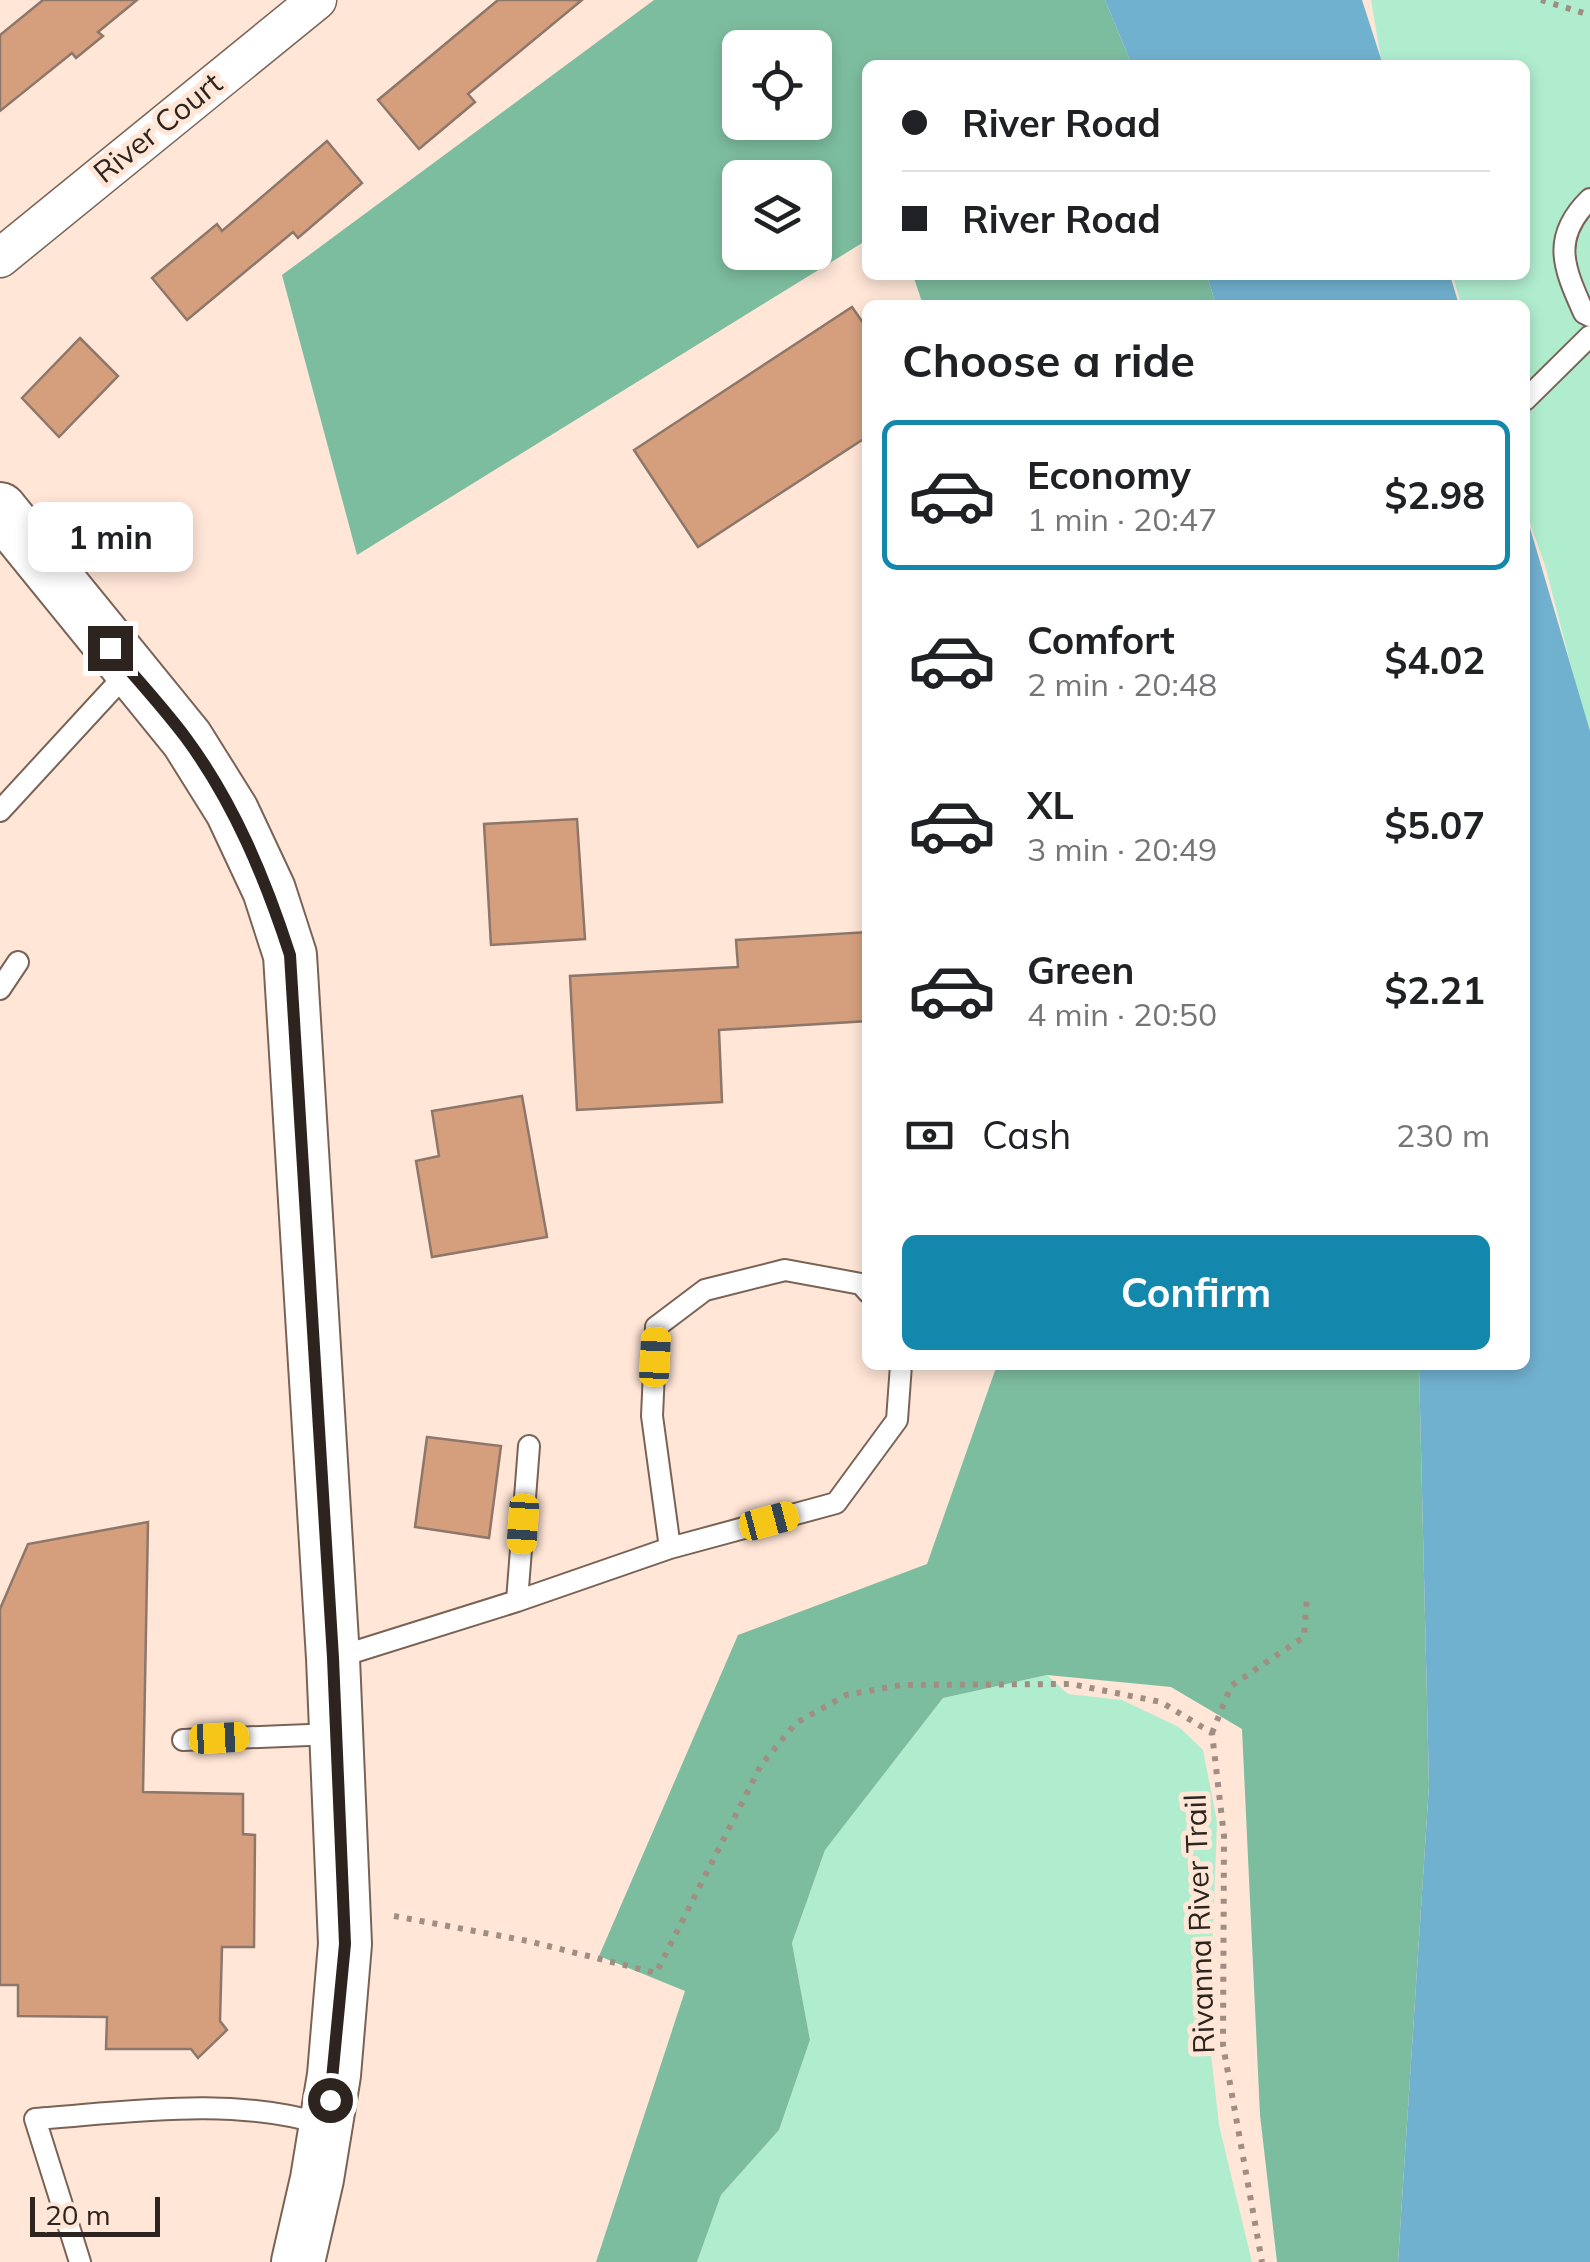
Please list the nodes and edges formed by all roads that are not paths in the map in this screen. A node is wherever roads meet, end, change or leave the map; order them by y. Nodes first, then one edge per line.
1 (316, 0) edge
2 (1590, 199) edge
3 (0, 258) edge
4 (1590, 316) edge
5 (1590, 336) edge
6 (1530, 395) edge
7 (0, 509) edge
8 (130, 670) junction
9 (0, 811) edge
10 (18, 962) dead end
11 (0, 989) edge
12 (862, 1284) edge
13 (901, 1370) edge
14 (529, 1446) dead end
15 (670, 1548) junction
16 (517, 1602) junction
17 (333, 1658) junction
18 (334, 1734) junction
19 (183, 1740) dead end
20 (326, 2124) junction
21 (80, 2262) edge
22 (298, 2262) edge

1 - 3 street, River Court
2 - 4 lane
5 - 6 lane
7 - 8 street
8 - 9 lane
8 - 17 street
10 - 11 lane
12 - 15 lane
13 - 15 lane
14 - 16 lane
15 - 16 lane
16 - 17 lane
17 - 18 street
18 - 19 lane
18 - 20 street
20 - 21 lane
20 - 22 street

